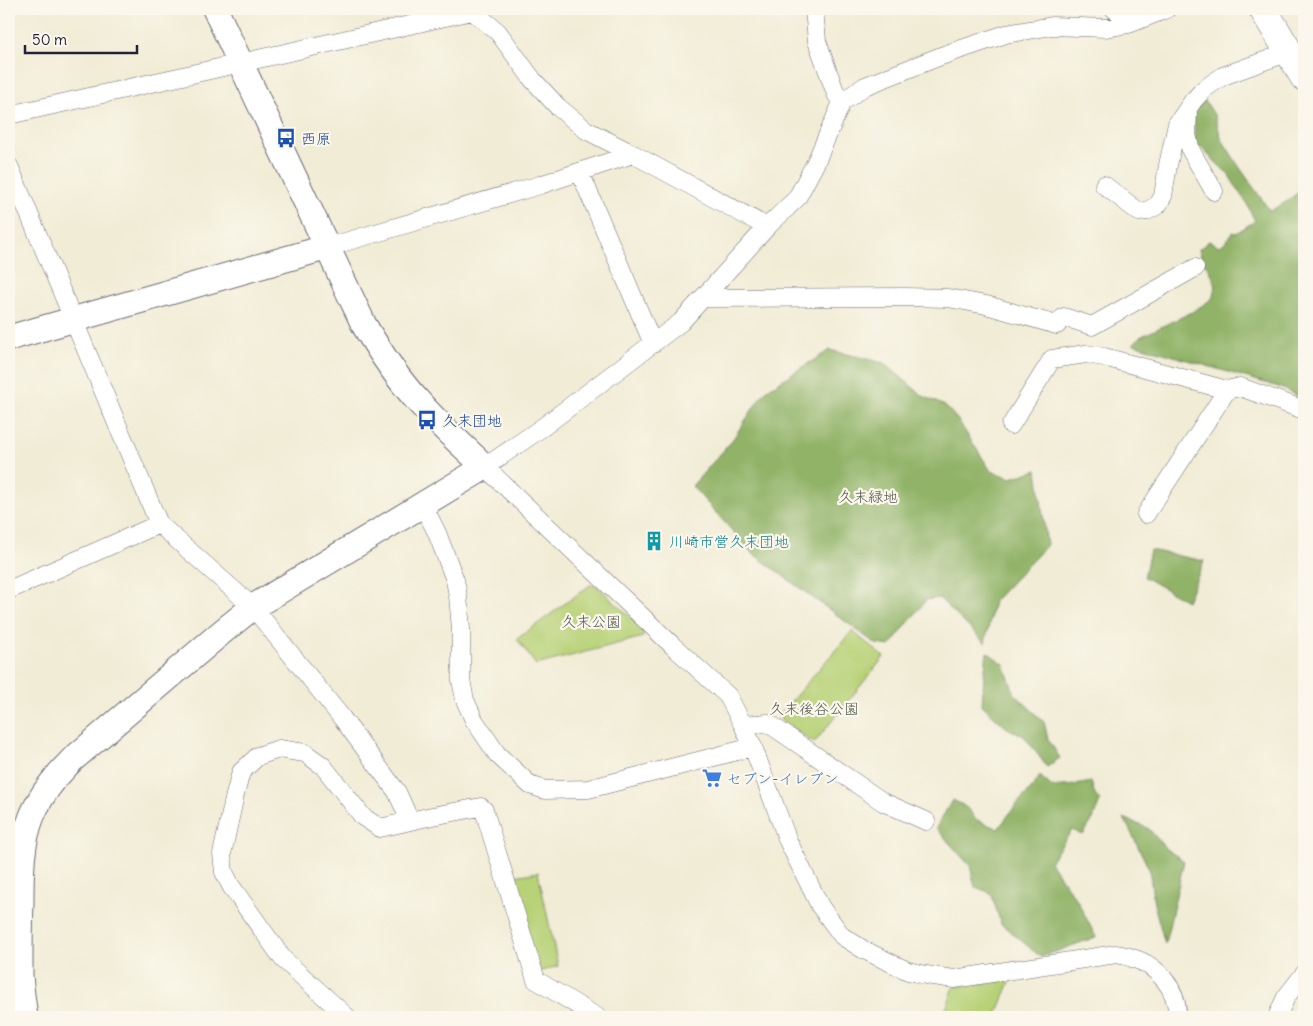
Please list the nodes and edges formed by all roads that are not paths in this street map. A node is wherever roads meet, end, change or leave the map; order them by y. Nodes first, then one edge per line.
1 (215, 9) edge
2 (814, 9) edge
3 (1114, 9) edge
4 (1167, 9) edge
5 (1263, 9) edge
6 (471, 10) edge
7 (1134, 22) junction
8 (1298, 60) edge
9 (242, 64) junction
10 (842, 102) junction
11 (1188, 108) junction
12 (9, 115) edge
13 (633, 154) junction
14 (9, 166) edge
15 (580, 172) junction
16 (1104, 185) dead end
17 (1214, 191) dead end
18 (767, 227) junction
19 (328, 247) junction
20 (1194, 268) dead end
21 (704, 298) junction
22 (74, 319) junction
23 (9, 338) edge
24 (653, 344) junction
25 (1227, 390) junction
26 (1304, 410) edge
27 (1011, 425) dead end
28 (485, 467) junction
29 (423, 505) junction
30 (1146, 514) dead end
31 (159, 524) junction
32 (9, 590) edge
33 (253, 607) junction
34 (743, 725) junction
35 (753, 748) junction
36 (410, 821) junction
37 (926, 821) dead end
38 (14, 834) edge
39 (1301, 983) edge
40 (25, 1017) edge
41 (347, 1017) edge
42 (597, 1017) edge
43 (1177, 1017) edge
44 (1277, 1017) edge

1 - 9 street
2 - 10 street
3 - 7 street
4 - 7 street
5 - 8 main road
6 - 9 street
6 - 13 street
7 - 10 street
8 - 11 street
9 - 12 street
9 - 19 street
10 - 18 street
11 - 16 street
11 - 17 street
13 - 15 street
13 - 18 street
14 - 22 street
15 - 19 street
15 - 24 street
18 - 21 street
19 - 22 street
19 - 28 street
20 - 21 street
21 - 24 street
22 - 23 street
22 - 31 street
24 - 28 street
25 - 26 street
25 - 27 street
25 - 30 street
28 - 29 street
28 - 34 street
29 - 33 street
29 - 35 street
31 - 32 street
31 - 33 street
33 - 36 street
33 - 38 street
34 - 35 street
34 - 37 street
35 - 43 street
36 - 41 street
36 - 42 street
38 - 40 street
39 - 44 street

